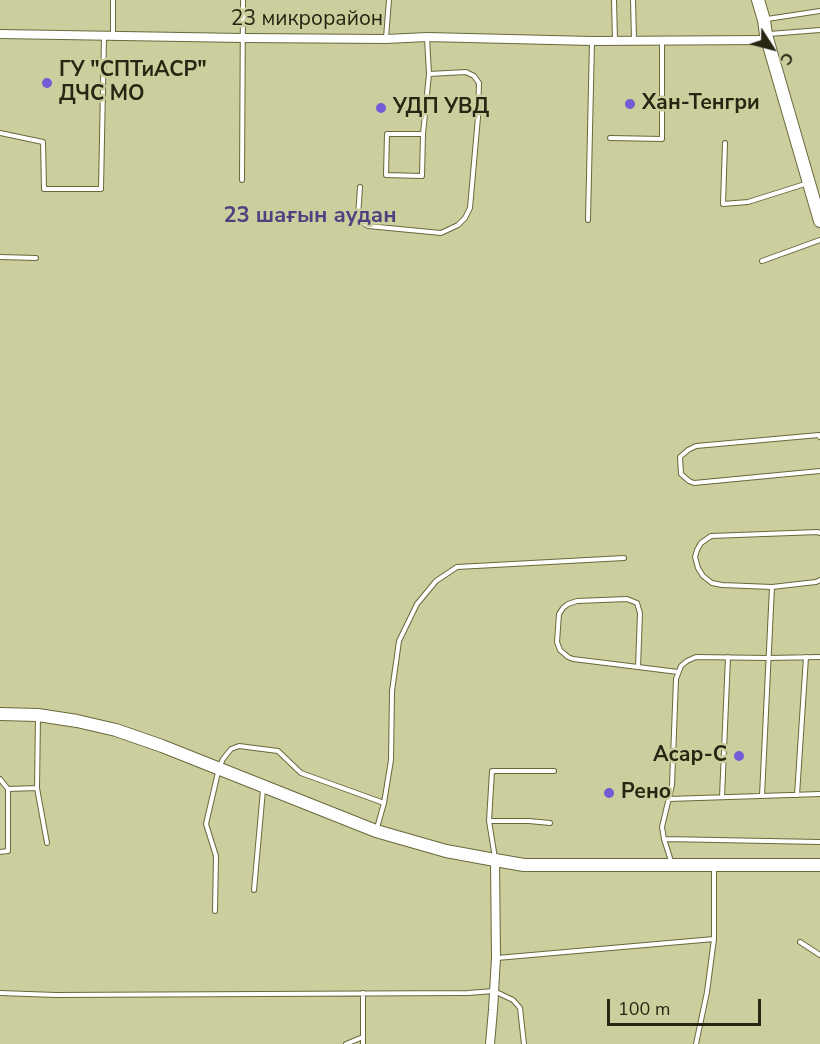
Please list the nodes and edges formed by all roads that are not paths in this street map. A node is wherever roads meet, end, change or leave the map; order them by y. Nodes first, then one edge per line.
1 (113, 0) edge
2 (243, 0) edge
3 (389, 0) edge
4 (614, 0) edge
5 (633, 0) edge
6 (758, 0) edge
7 (820, 11) edge
8 (764, 20) junction
9 (820, 30) edge
10 (0, 34) edge
11 (109, 36) junction
12 (243, 38) junction
13 (426, 38) junction
14 (767, 38) junction
15 (386, 39) junction
16 (615, 40) junction
17 (634, 40) junction
18 (662, 40) junction
19 (592, 41) junction
20 (429, 74) junction
21 (0, 133) edge
22 (423, 134) junction
23 (610, 138) dead end
24 (724, 143) dead end
25 (242, 180) dead end
26 (809, 182) junction
27 (360, 187) dead end
28 (819, 216) edge
29 (588, 220) dead end
30 (820, 240) edge
31 (0, 257) edge
32 (36, 258) dead end
33 (762, 261) dead end
34 (820, 437) edge
35 (820, 471) edge
36 (820, 533) edge
37 (624, 558) dead end
38 (820, 580) edge
39 (772, 586) junction
40 (728, 657) junction
41 (806, 657) junction
42 (820, 657) edge
43 (768, 658) junction
44 (638, 667) junction
45 (678, 672) junction
46 (0, 714) edge
47 (38, 716) junction
48 (219, 768) junction
49 (554, 771) dead end
50 (0, 779) edge
51 (264, 786) junction
52 (37, 788) junction
53 (8, 789) junction
54 (820, 794) edge
55 (797, 795) junction
56 (762, 796) junction
57 (722, 797) junction
58 (669, 799) junction
59 (384, 803) junction
60 (489, 821) junction
61 (550, 823) dead end
62 (376, 831) junction
63 (664, 839) junction
64 (820, 842) edge
65 (47, 843) dead end
66 (0, 852) edge
67 (495, 860) junction
68 (673, 865) junction
69 (714, 865) junction
70 (820, 865) edge
71 (254, 890) dead end
72 (215, 910) dead end
73 (714, 939) junction
74 (800, 942) dead end
75 (820, 955) edge
76 (496, 958) junction
77 (495, 991) junction
78 (0, 993) edge
79 (363, 993) junction
80 (363, 1037) junction
81 (346, 1044) edge
82 (363, 1044) edge
83 (490, 1044) edge
84 (524, 1044) edge
85 (696, 1044) edge

1 - 11 lane
2 - 12 lane
3 - 15 lane
4 - 16 lane
5 - 17 lane
6 - 8 street
7 - 8 lane
8 - 14 street
9 - 14 lane
10 - 11 street, 23 микрорайон
11 - 12 street, 23 микрорайон
11 - 21 lane
12 - 15 street, 23 микрорайон
12 - 25 lane
13 - 15 street, 23 микрорайон
13 - 19 street, 23 микрорайон
13 - 20 lane
14 - 18 street, 23 микрорайон
14 - 26 street
16 - 17 street, 23 микрорайон
16 - 19 street, 23 микрорайон
17 - 18 street, 23 микрорайон
18 - 23 lane
19 - 29 lane
20 - 22 lane
20 - 27 lane
22 - 22 lane
24 - 26 lane
26 - 28 street
30 - 33 lane
31 - 32 lane
34 - 35 lane
36 - 39 lane
37 - 59 lane
38 - 39 lane
39 - 43 lane
40 - 43 lane
40 - 45 lane
40 - 57 lane
41 - 42 lane
41 - 43 lane
41 - 55 lane
43 - 56 lane
44 - 44 lane
44 - 45 lane
45 - 58 lane
46 - 47 street
47 - 48 street
47 - 52 lane
48 - 51 street
48 - 59 lane
48 - 72 lane
49 - 60 lane
50 - 53 lane
51 - 62 street
51 - 71 lane
52 - 53 lane
52 - 65 lane
53 - 66 lane
54 - 55 lane
55 - 56 lane
56 - 57 lane
57 - 58 lane
58 - 63 lane
59 - 62 lane
60 - 61 lane
60 - 67 lane
62 - 67 street
63 - 64 lane
63 - 68 lane
67 - 68 street
67 - 76 street
68 - 69 street
69 - 70 street
69 - 73 lane
73 - 76 lane
73 - 85 lane
74 - 75 lane
76 - 77 street
77 - 79 lane
77 - 83 street
77 - 84 lane
78 - 79 lane
79 - 80 lane
80 - 81 lane
80 - 82 lane

